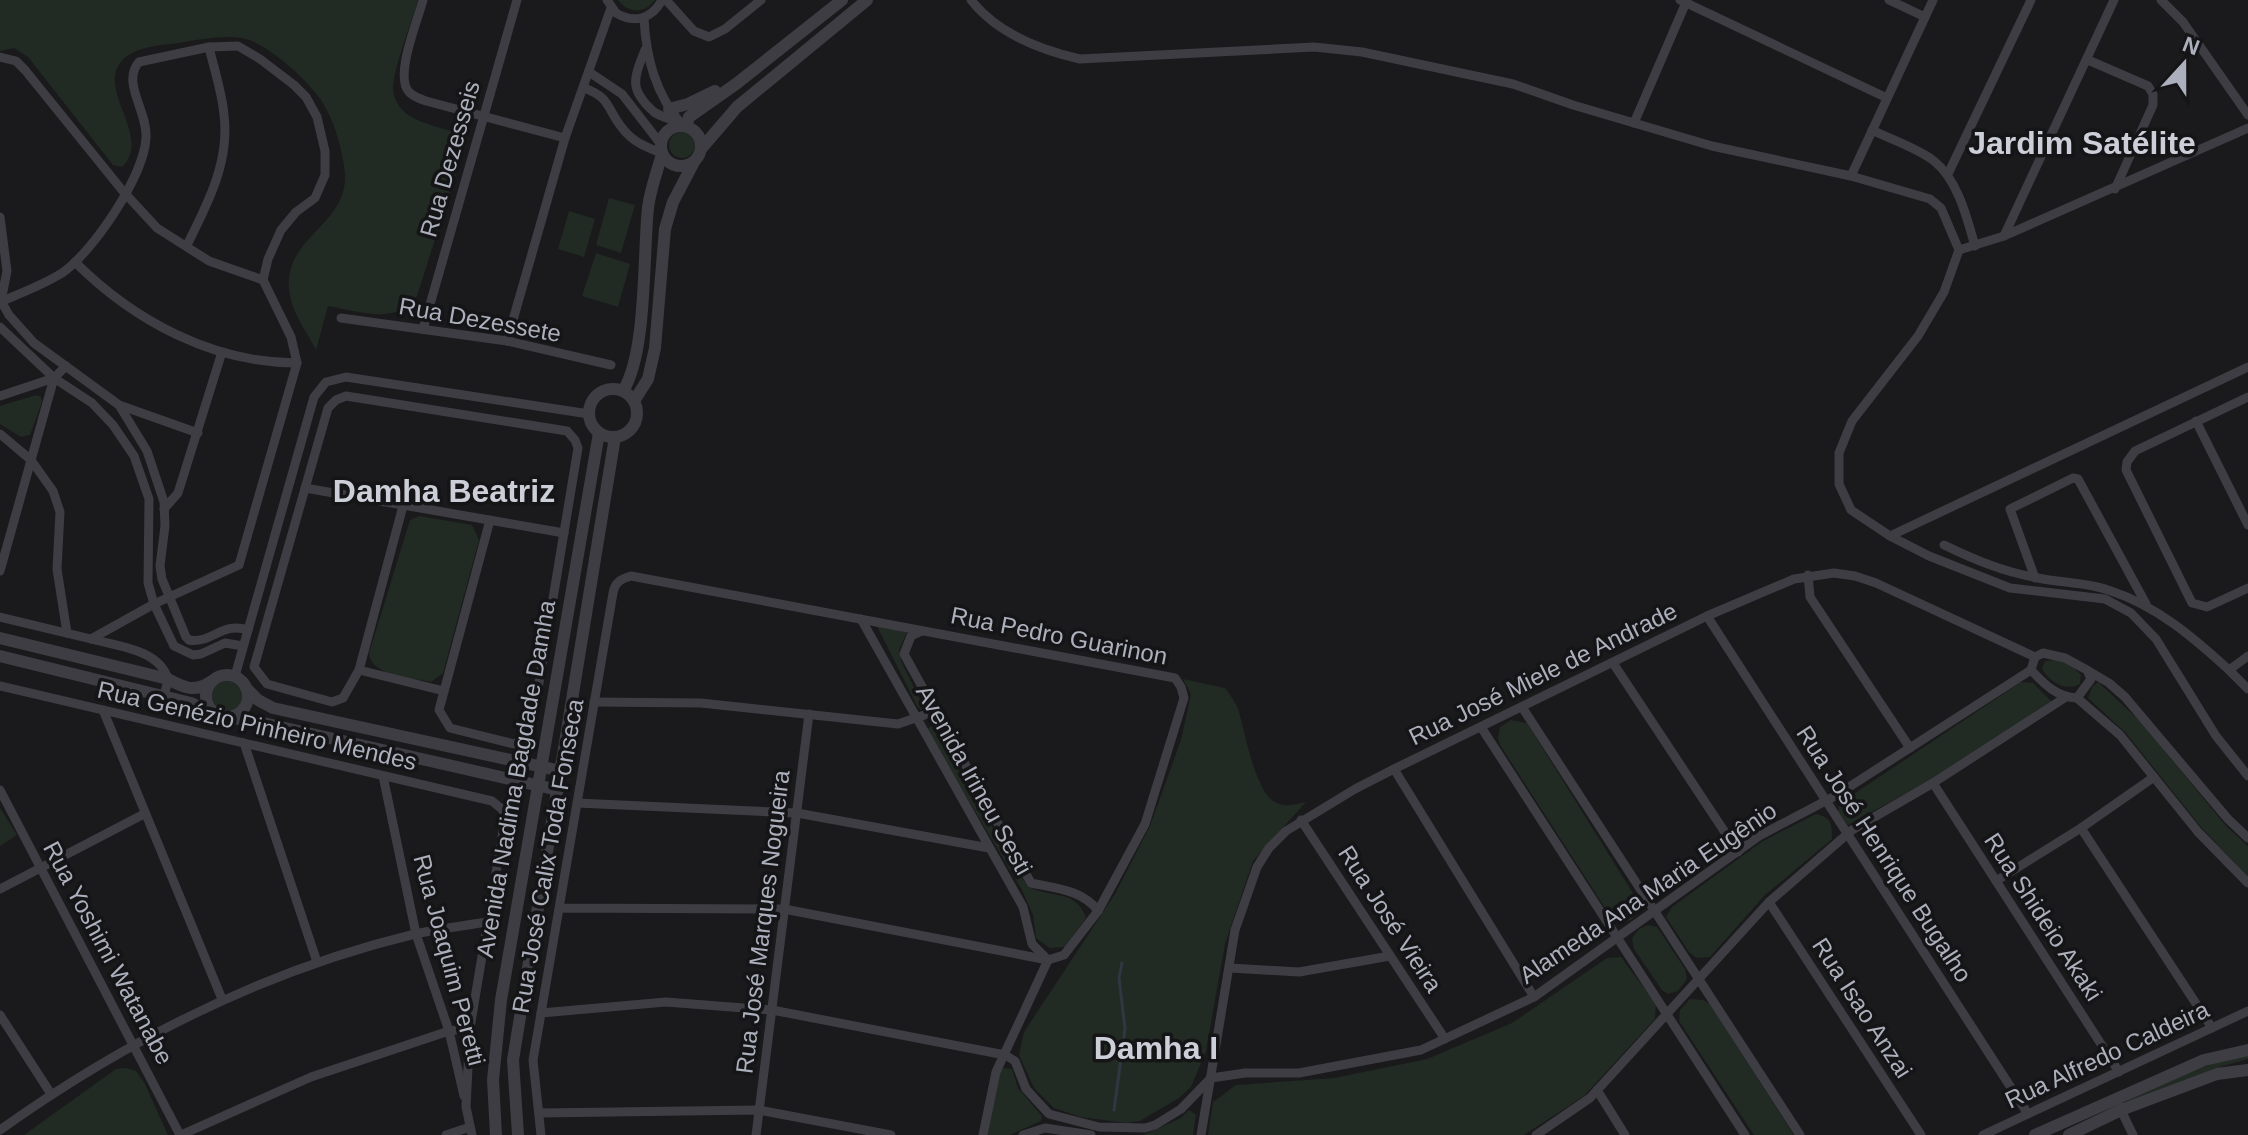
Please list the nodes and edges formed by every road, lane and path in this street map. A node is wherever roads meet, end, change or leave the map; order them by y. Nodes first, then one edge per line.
1 (423, 0) edge
2 (517, 0) edge
3 (664, 0) edge
4 (761, 0) edge
5 (842, 0) edge
6 (867, 0) edge
7 (971, 0) edge
8 (1889, 0) edge
9 (1933, 0) edge
10 (2031, 0) edge
11 (2114, 0) edge
12 (2161, 0) edge
13 (1684, 1) edge
14 (609, 4) edge
15 (1925, 17) junction
16 (644, 18) junction
17 (209, 47) junction
18 (645, 50) junction
19 (0, 57) edge
20 (2088, 60) junction
21 (589, 72) junction
22 (736, 84) junction
23 (584, 88) junction
24 (1887, 98) junction
25 (664, 112) junction
26 (483, 115) junction
27 (2248, 115) edge
28 (1634, 123) junction
29 (683, 126) junction
30 (647, 128) junction
31 (2248, 128) edge
32 (1872, 130) junction
33 (565, 138) junction
34 (701, 149) junction
35 (661, 150) junction
36 (694, 162) junction
37 (1948, 174) junction
38 (1851, 176) junction
39 (2115, 189) junction
40 (125, 194) junction
41 (0, 217) edge
42 (2004, 236) junction
43 (187, 245) junction
44 (1975, 246) junction
45 (1959, 250) junction
46 (75, 262) junction
47 (263, 280) junction
48 (1, 302) edge
49 (341, 318) dead end
50 (0, 327) edge
51 (423, 329) junction
52 (507, 341) junction
53 (222, 352) junction
54 (297, 363) junction
55 (611, 365) dead end
56 (66, 366) junction
57 (2248, 367) edge
58 (54, 378) junction
59 (623, 391) junction
60 (0, 396) edge
61 (2248, 397) edge
62 (634, 401) junction
63 (119, 405) junction
64 (589, 414) junction
65 (2196, 421) junction
66 (198, 433) junction
67 (599, 433) junction
68 (0, 434) edge
69 (615, 437) junction
70 (31, 460) junction
71 (305, 488) junction
72 (403, 506) junction
73 (164, 509) junction
74 (490, 520) junction
75 (2248, 525) edge
76 (564, 533) junction
77 (1890, 536) junction
78 (1944, 545) dead end
79 (0, 571) edge
80 (1808, 575) junction
81 (2035, 578) junction
82 (614, 585) joint
83 (2248, 588) edge
84 (169, 597) junction
85 (154, 604) junction
86 (2147, 605) junction
87 (1707, 616) junction
88 (0, 617) edge
89 (861, 619) junction
90 (248, 630) junction
91 (924, 631) junction
92 (67, 633) junction
93 (0, 638) edge
94 (91, 639) junction
95 (189, 640) junction
96 (243, 646) junction
97 (184, 653) junction
98 (0, 656) edge
99 (2248, 656) edge
100 (2035, 657) junction
101 (1613, 663) junction
102 (359, 670) junction
103 (2031, 670) junction
104 (2087, 670) junction
105 (2229, 670) junction
106 (235, 676) junction
107 (168, 679) junction
108 (212, 681) junction
109 (0, 686) edge
110 (246, 688) junction
111 (2248, 689) edge
112 (444, 691) junction
113 (164, 697) junction
114 (2066, 697) junction
115 (2077, 698) junction
116 (594, 702) junction
117 (1522, 707) junction
118 (103, 710) junction
119 (936, 711) junction
120 (809, 714) junction
121 (222, 716) junction
122 (916, 719) junction
123 (342, 722) junction
124 (1481, 727) junction
125 (338, 740) junction
126 (434, 742) junction
127 (244, 743) junction
128 (1910, 748) junction
129 (430, 761) junction
130 (541, 767) junction
131 (1394, 769) junction
132 (561, 771) junction
133 (383, 776) junction
134 (2248, 776) edge
135 (2154, 777) junction
136 (1933, 783) junction
137 (537, 785) junction
138 (0, 790) edge
139 (558, 790) junction
140 (1826, 801) junction
141 (577, 803) junction
142 (797, 813) junction
143 (144, 814) junction
144 (1301, 820) junction
145 (2081, 828) junction
146 (1847, 834) junction
147 (2248, 838) edge
148 (989, 848) junction
149 (1738, 852) junction
150 (40, 866) junction
151 (1996, 881) junction
152 (2248, 883) edge
153 (0, 889) edge
154 (1769, 902) junction
155 (559, 908) junction
156 (784, 909) junction
157 (1098, 911) junction
158 (1655, 911) junction
159 (487, 922) junction
160 (416, 934) junction
161 (1617, 938) junction
162 (1390, 956) junction
163 (1048, 960) junction
164 (317, 962) junction
165 (1230, 968) junction
166 (1699, 979) junction
167 (1534, 997) junction
168 (222, 999) junction
169 (772, 1010) junction
170 (2248, 1011) edge
171 (541, 1013) junction
172 (1667, 1014) junction
173 (0, 1015) edge
174 (470, 1028) junction
175 (2212, 1028) junction
176 (449, 1031) junction
177 (1445, 1039) junction
178 (135, 1046) junction
179 (2248, 1050) edge
180 (1005, 1055) junction
181 (2248, 1070) edge
182 (2119, 1072) junction
183 (1211, 1078) junction
184 (1597, 1090) junction
185 (51, 1094) junction
186 (2118, 1104) junction
187 (466, 1107) junction
188 (759, 1110) junction
189 (539, 1113) junction
190 (2028, 1114) junction
191 (0, 1130) edge
192 (471, 1131) edge
193 (181, 1135) edge
194 (446, 1135) edge
195 (496, 1135) edge
196 (518, 1135) edge
197 (541, 1135) edge
198 (756, 1135) edge
199 (891, 1135) edge
200 (983, 1135) edge
201 (1023, 1135) edge
202 (1091, 1135) edge
203 (1201, 1135) edge
204 (1536, 1135) edge
205 (1625, 1135) edge
206 (1745, 1135) edge
207 (1800, 1135) edge
208 (1921, 1135) edge
209 (1983, 1135) edge
210 (2035, 1135) edge
211 (2069, 1135) edge
212 (2133, 1135) edge

1 - 26 street
2 - 26 street, Rua Dezesseis
3 - 4 street
3 - 16 street
5 - 22 street
6 - 34 street
7 - 28 street
8 - 15 street
9 - 15 street
10 - 37 street
11 - 20 street
12 - 27 street
13 - 24 street
13 - 28 street
14 - 16 street
14 - 21 street
15 - 24 street
16 - 18 street
17 - 40 street
17 - 43 street
17 - 47 street
18 - 25 street
18 - 25 street
19 - 40 street
20 - 39 street
20 - 42 street
21 - 23 street
21 - 30 street
22 - 25 street
22 - 29 street
23 - 33 street
23 - 35 street
24 - 32 street
25 - 29 street
25 - 30 street
26 - 33 street
26 - 51 street, Rua Dezesseis
28 - 38 street
29 - 34 street
29 - 35 street
30 - 35 street
31 - 39 street
32 - 37 street
32 - 38 street
33 - 52 street
34 - 36 street
35 - 36 street
35 - 59 street
36 - 62 street
37 - 44 street
38 - 45 street
39 - 42 street
40 - 43 street
40 - 46 street
41 - 48 street
42 - 44 street
43 - 47 street
44 - 45 street
45 - 77 street
46 - 48 street
46 - 53 street
47 - 54 street
48 - 56 street
49 - 51 street, Rua Dezessete
50 - 58 street
51 - 52 street, Rua Dezessete
52 - 55 street, Rua Dezessete
53 - 54 street
53 - 66 street
54 - 84 street
56 - 58 street
56 - 63 street
57 - 77 street
58 - 60 street
58 - 70 street
58 - 85 street
59 - 62 street
59 - 64 street
61 - 65 street
62 - 69 street
63 - 66 street
63 - 73 street
64 - 67 street
64 - 90 street
65 - 75 street
65 - 83 street
66 - 73 street
67 - 69 street
67 - 130 street, Avenida Nadima Bagdade Damha
68 - 70 street
69 - 132 street, Avenida Nadima Bagdade Damha
70 - 79 street
70 - 92 street
71 - 72 street
71 - 76 street, Avenida Nadima Bagdade Damha
71 - 102 street
72 - 74 street
72 - 102 street
73 - 84 street
74 - 76 street
74 - 112 street
76 - 112 street, Avenida Nadima Bagdade Damha
77 - 134 street
78 - 81 street
80 - 87 street, Rua José Miele de Andrade
80 - 100 street
80 - 128 street
81 - 86 street
81 - 86 street
82 - 89 street, Rua Pedro Guarinon
82 - 116 street, Rua José Calix Toda Fonseca
84 - 85 street
84 - 95 street
85 - 94 street
85 - 97 street
86 - 105 street
87 - 101 street, Rua José Miele de Andrade
87 - 140 street, Rua José Henrique Bugalho
88 - 92 street
89 - 91 street, Rua Pedro Guarinon
89 - 122 street, Avenida Irineu Sesti
90 - 95 street
90 - 96 street
91 - 119 street, Avenida Irineu Sesti
91 - 157 street, Rua Pedro Guarinon
92 - 94 street
93 - 107 street
94 - 107 street
95 - 97 street
96 - 97 street
96 - 106 street
98 - 113 street
99 - 105 street
100 - 103 street
100 - 104 street
101 - 117 street, Rua José Miele de Andrade
101 - 149 street
102 - 112 street
103 - 114 street
103 - 128 street, Alameda Ana Maria Eugênio
104 - 115 street
104 - 147 street
105 - 111 street
106 - 108 street
106 - 110 street
107 - 108 street
107 - 113 street
108 - 121 street
109 - 118 street, Rua Genézio Pinheiro Mendes
110 - 121 street
110 - 123 street
113 - 121 street
114 - 115 street
114 - 136 street
115 - 135 street
116 - 120 street
116 - 141 street, Rua José Calix Toda Fonseca
117 - 124 street, Rua José Miele de Andrade
117 - 158 street
118 - 127 street, Rua Genézio Pinheiro Mendes
118 - 143 street
119 - 122 street
119 - 157 street, Avenida Irineu Sesti
120 - 122 street
120 - 142 street, Rua José Marques Nogueira
121 - 125 street
122 - 148 street, Avenida Irineu Sesti
123 - 125 street
123 - 126 street
124 - 131 street, Rua José Miele de Andrade
124 - 161 street
125 - 129 street
126 - 129 street
126 - 130 street
127 - 133 street, Rua Genézio Pinheiro Mendes
127 - 164 street
128 - 140 street, Alameda Ana Maria Eugênio
129 - 137 street
130 - 132 street
130 - 137 street, Avenida Nadima Bagdade Damha
131 - 144 street, Rua José Miele de Andrade
131 - 167 street
132 - 139 street, Avenida Nadima Bagdade Damha
133 - 159 street, Rua Genézio Pinheiro Mendes
133 - 160 street, Rua Joaquim Peretti
135 - 145 street
135 - 152 street
136 - 146 street
136 - 151 street, Rua Shideio Akaki
137 - 139 street
137 - 195 street, Avenida Nadima Bagdade Damha
138 - 150 street, Rua Yoshimi Watanabe
139 - 196 street, Avenida Nadima Bagdade Damha
140 - 146 street, Rua José Henrique Bugalho
140 - 149 street, Alameda Ana Maria Eugênio
141 - 142 street
141 - 155 street, Rua José Calix Toda Fonseca
142 - 148 street
142 - 156 street, Rua José Marques Nogueira
143 - 150 street
143 - 168 street
144 - 162 street, Rua José Vieira
144 - 165 street, Rua José Miele de Andrade
145 - 151 street
145 - 175 street
146 - 154 street
146 - 190 street, Rua José Henrique Bugalho
148 - 163 street, Avenida Irineu Sesti
149 - 158 street, Alameda Ana Maria Eugênio
150 - 153 street
150 - 178 street, Rua Yoshimi Watanabe
151 - 182 street, Rua Shideio Akaki
154 - 166 street
154 - 208 street, Rua Isao Anzai
155 - 156 street
155 - 171 street, Rua José Calix Toda Fonseca
156 - 163 street
156 - 169 street, Rua José Marques Nogueira
157 - 163 street
158 - 161 street, Alameda Ana Maria Eugênio
158 - 166 street
159 - 160 street
159 - 174 street
160 - 164 street
160 - 176 street, Rua Joaquim Peretti
161 - 167 street, Alameda Ana Maria Eugênio
161 - 172 street
162 - 165 street
162 - 177 street, Rua José Vieira
163 - 180 street
164 - 168 street
165 - 183 street, Rua José Miele de Andrade
166 - 172 street
166 - 207 street
167 - 177 street, Alameda Ana Maria Eugênio
168 - 178 street
169 - 171 street
169 - 180 street
169 - 188 street, Rua José Marques Nogueira
170 - 175 street, Rua Alfredo Caldeira
171 - 189 street, Rua José Calix Toda Fonseca
172 - 184 street
172 - 206 street
173 - 185 street
174 - 176 street
174 - 187 street
175 - 182 street, Rua Alfredo Caldeira
176 - 187 street, Rua Joaquim Peretti
176 - 193 street
177 - 183 street, Alameda Ana Maria Eugênio
178 - 185 street
178 - 193 street, Rua Yoshimi Watanabe
179 - 186 street
180 - 183 street
180 - 200 street
181 - 186 street
182 - 190 street, Rua Alfredo Caldeira
183 - 203 street, Rua José Miele de Andrade
184 - 204 street
184 - 205 street
185 - 191 street
186 - 210 street
186 - 211 street
186 - 212 street
187 - 192 street
188 - 189 street
188 - 198 street, Rua José Marques Nogueira
188 - 199 street
189 - 197 street, Rua José Calix Toda Fonseca
190 - 209 street, Rua Alfredo Caldeira
192 - 194 street
201 - 202 street

